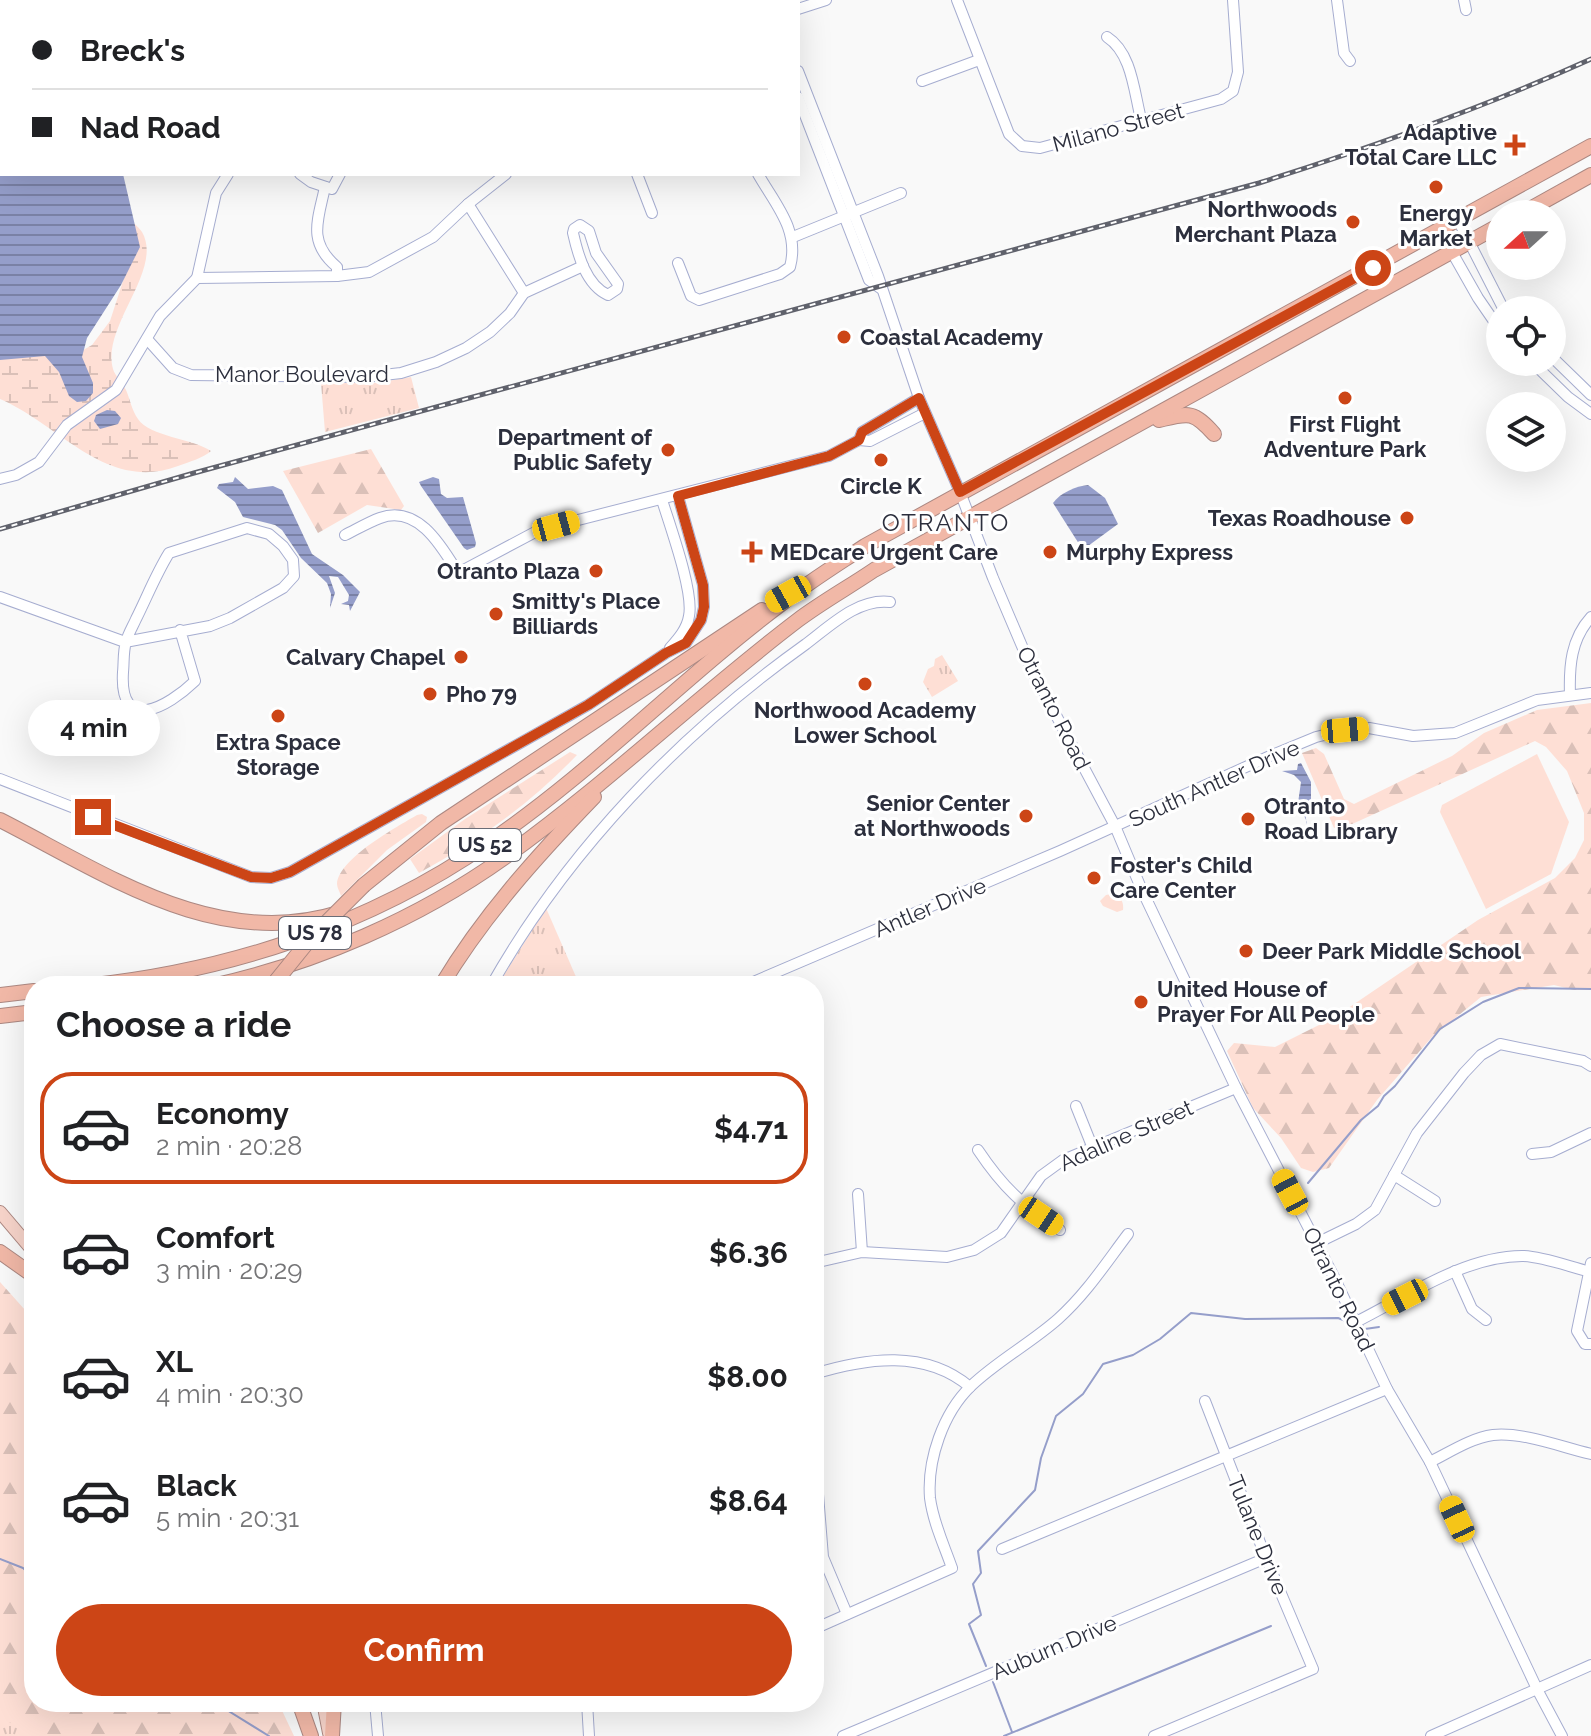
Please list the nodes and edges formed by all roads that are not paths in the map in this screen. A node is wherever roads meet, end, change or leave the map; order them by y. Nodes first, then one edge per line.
1 (826, 0) edge
2 (957, 0) edge
3 (1233, 0) edge
4 (1337, 0) edge
5 (800, 8) edge
6 (1107, 37) dead end
7 (979, 60) junction
8 (1350, 61) dead end
9 (800, 76) edge
10 (922, 81) dead end
11 (800, 101) edge
12 (1141, 119) junction
13 (1591, 146) edge
14 (1591, 175) edge
15 (227, 176) edge
16 (303, 176) edge
17 (339, 176) edge
18 (503, 176) edge
19 (638, 176) edge
20 (759, 176) edge
21 (325, 187) junction
22 (901, 193) dead end
23 (1546, 200) edge
24 (468, 204) junction
25 (652, 213) dead end
26 (850, 213) junction
27 (1458, 220) junction
28 (1440, 231) junction
29 (1486, 233) edge
30 (793, 237) junction
31 (1469, 243) junction
32 (1453, 253) junction
33 (678, 263) dead end
34 (583, 266) junction
35 (337, 276) junction
36 (197, 278) junction
37 (524, 293) junction
38 (1497, 296) edge
39 (1486, 310) edge
40 (147, 339) junction
41 (1566, 371) edge
42 (1546, 376) edge
43 (1591, 395) edge
44 (919, 398) junction
45 (925, 413) junction
46 (1591, 414) edge
47 (1139, 424) junction
48 (1214, 434) dead end
49 (859, 440) junction
50 (0, 479) edge
51 (960, 492) junction
52 (678, 496) junction
53 (662, 500) junction
54 (969, 517) junction
55 (345, 535) dead end
56 (818, 578) junction
57 (0, 597) edge
58 (890, 602) dead end
59 (1591, 617) edge
60 (180, 630) junction
61 (125, 642) junction
62 (666, 653) junction
63 (1591, 693) edge
64 (1570, 695) junction
65 (665, 727) junction
66 (0, 779) edge
67 (0, 820) edge
68 (1115, 826) junction
69 (481, 848) junction
70 (154, 976) edge
71 (246, 976) edge
72 (280, 976) edge
73 (447, 976) edge
74 (497, 976) edge
75 (767, 976) edge
76 (24, 992) edge
77 (0, 995) edge
78 (24, 1013) edge
79 (0, 1016) edge
80 (1591, 1066) edge
81 (1236, 1088) junction
82 (1076, 1106) dead end
83 (1591, 1133) edge
84 (1092, 1146) junction
85 (978, 1150) dead end
86 (1532, 1154) dead end
87 (1394, 1175) junction
88 (858, 1194) dead end
89 (1435, 1201) dead end
90 (1021, 1203) junction
91 (0, 1212) edge
92 (1060, 1230) dead end
93 (1128, 1234) dead end
94 (24, 1240) edge
95 (1317, 1243) junction
96 (0, 1252) edge
97 (862, 1252) junction
98 (824, 1261) edge
99 (24, 1269) edge
100 (1590, 1269) edge
101 (1455, 1271) junction
102 (1585, 1319) edge
103 (1486, 1320) dead end
104 (1356, 1322) junction
105 (1591, 1344) edge
106 (824, 1371) edge
107 (970, 1387) junction
108 (1387, 1389) junction
109 (1205, 1401) dead end
110 (1591, 1454) edge
111 (1226, 1456) junction
112 (1430, 1462) junction
113 (1002, 1549) dead end
114 (1266, 1558) junction
115 (824, 1559) edge
116 (847, 1614) junction
117 (824, 1624) edge
118 (1591, 1665) edge
119 (1538, 1691) junction
120 (303, 1712) edge
121 (325, 1712) edge
122 (333, 1712) edge
123 (376, 1712) edge
124 (588, 1712) edge
125 (311, 1736) edge
126 (331, 1736) edge
127 (378, 1736) edge
128 (589, 1736) edge
129 (843, 1736) edge
130 (1154, 1736) edge
131 (1431, 1736) edge
132 (1562, 1736) edge

1 - 5 street
2 - 7 street, Milano Street
3 - 12 street, Milano Street
4 - 8 street
6 - 12 street
7 - 10 street
7 - 12 street, Milano Street
9 - 26 street
11 - 26 street
13 - 27 highway, US 52
14 - 23 highway
15 - 36 street
16 - 21 street
17 - 21 street
18 - 24 street
19 - 25 street
20 - 30 street
21 - 35 street
22 - 26 street
24 - 35 street
24 - 37 street
26 - 30 street
26 - 44 street, Otranto Road
27 - 28 highway, US 52
27 - 31 street
28 - 32 street
28 - 51 highway, US 52
29 - 31 highway, US 52
30 - 33 street
31 - 32 highway, US 52
31 - 38 street
32 - 39 street
32 - 47 highway, US 52
34 - 34 street
34 - 37 street, Manor Boulevard
35 - 36 street
36 - 40 street
37 - 40 street, Manor Boulevard
40 - 50 street
41 - 43 street
42 - 46 street
44 - 45 street, Otranto Road
44 - 49 street
45 - 49 street
45 - 51 street, Otranto Road
47 - 48 highway
47 - 54 highway, US 52
49 - 52 street
51 - 54 street, Otranto Road
51 - 56 highway, US 52
52 - 53 street
52 - 62 street
53 - 55 street
53 - 62 street
54 - 65 highway, US 52
54 - 68 street, Otranto Road
56 - 69 highway, US 52
56 - 72 highway, US 78, bridge
57 - 61 street
58 - 74 street
59 - 64 street
60 - 61 street
60 - 61 street
60 - 61 street
62 - 66 street
63 - 64 street, South Antler Drive
64 - 68 street, South Antler Drive
65 - 71 highway, US 52
65 - 73 highway
67 - 69 highway
68 - 75 street, Antler Drive
68 - 81 street, Otranto Road
69 - 70 highway, US 52
76 - 77 highway
78 - 79 highway
80 - 87 street
81 - 84 street, Adaline Street
81 - 95 street, Otranto Road
82 - 84 street
83 - 86 street
84 - 90 street, Adaline Street
85 - 90 street
87 - 89 street
87 - 95 street
88 - 97 street
90 - 92 street
90 - 97 street, Adaline Street
91 - 94 main road
93 - 107 street
95 - 104 street, Otranto Road
96 - 99 highway
97 - 98 street, Adaline Street
100 - 101 street
100 - 102 street
101 - 103 street
101 - 104 street
102 - 105 street
104 - 108 street, Otranto Road
106 - 107 street
107 - 116 street
108 - 111 street
108 - 112 street, Otranto Road
109 - 111 street, Tulane Drive
110 - 112 street
111 - 113 street
111 - 114 street, Tulane Drive
112 - 119 street, Otranto Road
114 - 129 street, Auburn Drive
114 - 130 street, Tulane Drive
115 - 116 street
116 - 117 street
118 - 119 street
119 - 131 street
119 - 132 street, Otranto Road
120 - 125 highway
121 - 126 main road
122 - 126 highway
123 - 127 street
124 - 128 street

